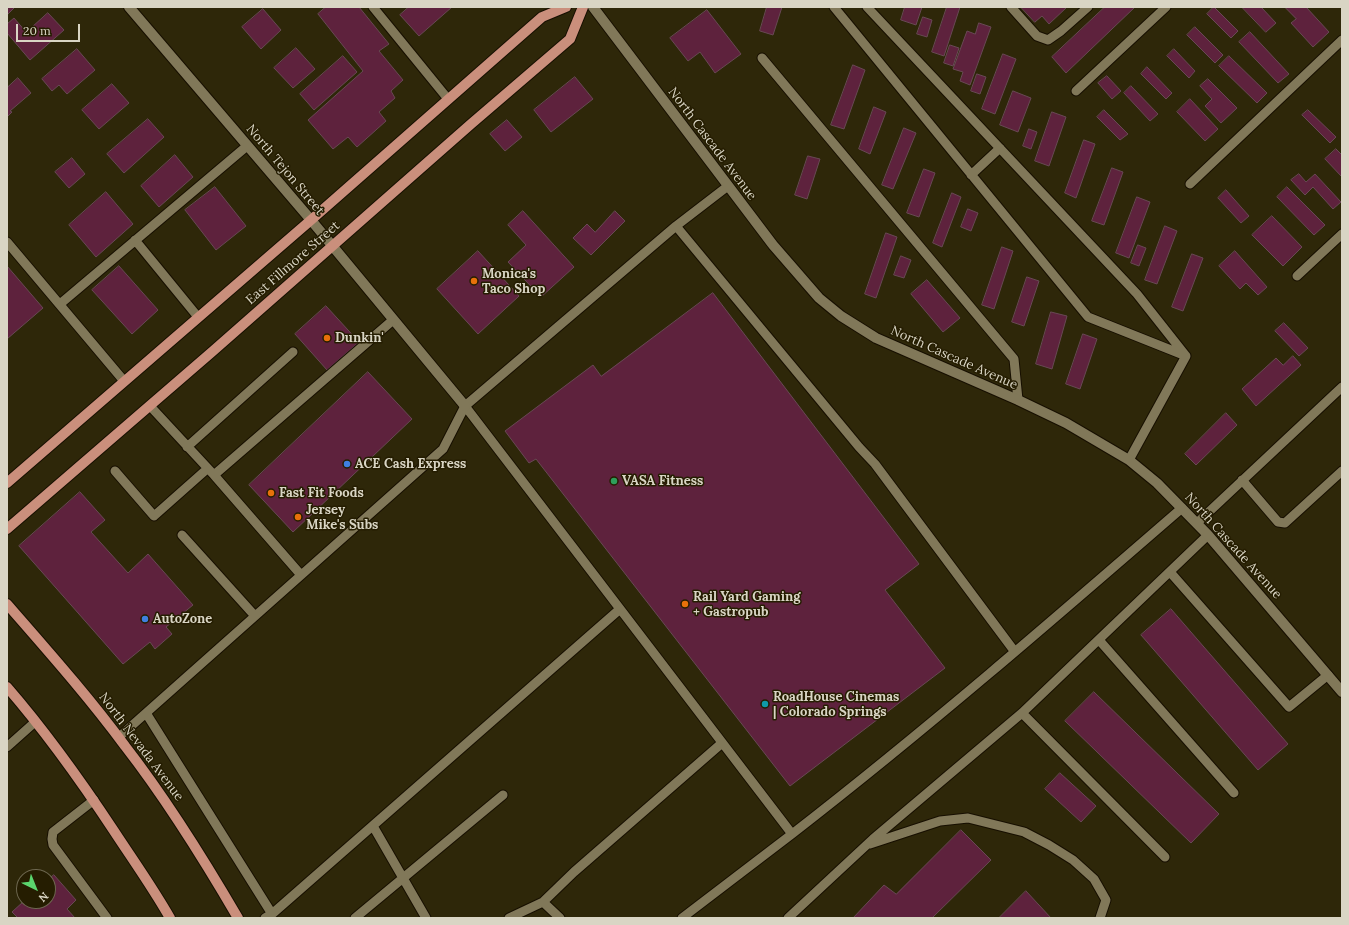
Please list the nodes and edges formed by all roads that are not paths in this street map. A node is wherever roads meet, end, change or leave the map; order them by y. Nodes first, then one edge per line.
1 (129, 7) edge
2 (373, 7) edge
3 (566, 7) edge
4 (583, 7) edge
5 (593, 7) edge
6 (834, 7) edge
7 (867, 7) edge
8 (1011, 7) edge
9 (1088, 7) edge
10 (1166, 7) edge
11 (1342, 40) edge
12 (762, 58) dead end
13 (1076, 91) dead end
14 (448, 99) junction
15 (247, 146) junction
16 (1000, 148) junction
17 (971, 175) junction
18 (1190, 184) dead end
19 (728, 186) junction
20 (310, 220) junction
21 (676, 226) junction
22 (1342, 234) edge
23 (135, 240) junction
24 (7, 242) edge
25 (332, 247) junction
26 (1297, 276) dead end
27 (60, 304) junction
28 (198, 317) junction
29 (393, 320) junction
30 (293, 352) dead end
31 (1186, 356) junction
32 (124, 381) junction
33 (1342, 387) edge
34 (1018, 400) junction
35 (150, 406) junction
36 (465, 406) junction
37 (187, 447) junction
38 (1129, 460) junction
39 (114, 471) dead end
40 (1342, 471) edge
41 (210, 472) junction
42 (1242, 480) junction
43 (7, 483) edge
44 (1182, 508) junction
45 (1197, 523) junction
46 (7, 529) edge
47 (182, 535) dead end
48 (1208, 535) junction
49 (1170, 572) junction
50 (301, 575) junction
51 (7, 604) edge
52 (620, 609) junction
53 (255, 616) junction
54 (1099, 640) junction
55 (1015, 652) junction
56 (1328, 675) junction
57 (7, 687) edge
58 (1342, 692) edge
59 (146, 712) junction
60 (1022, 713) junction
61 (36, 722) junction
62 (118, 737) junction
63 (722, 743) junction
64 (7, 747) edge
65 (1234, 793) dead end
66 (503, 795) dead end
67 (94, 800) junction
68 (373, 826) junction
69 (792, 834) junction
70 (867, 845) junction
71 (1165, 857) dead end
72 (403, 878) junction
73 (543, 902) junction
74 (269, 916) edge
75 (107, 918) edge
76 (170, 918) edge
77 (238, 918) edge
78 (355, 918) edge
79 (426, 918) edge
80 (509, 918) edge
81 (560, 918) edge
82 (682, 918) edge
83 (788, 918) edge
84 (1100, 918) edge

1 - 15 street, North Tejon Street
2 - 14 lane
3 - 14 main road, East Fillmore Street
4 - 25 main road, East Fillmore Street
5 - 19 street, North Cascade Avenue
6 - 17 lane
7 - 16 lane
8 - 9 lane
10 - 13 lane
11 - 18 lane
12 - 34 lane
14 - 20 main road, East Fillmore Street
15 - 20 street, North Tejon Street
15 - 23 lane
16 - 17 lane
16 - 31 lane
17 - 31 lane
19 - 21 lane
19 - 34 street, North Cascade Avenue
20 - 25 street, North Tejon Street
20 - 28 main road, East Fillmore Street
21 - 36 lane
21 - 55 lane
22 - 26 lane
23 - 27 lane
23 - 28 lane
24 - 27 lane
25 - 29 street, North Tejon Street
25 - 35 main road, East Fillmore Street
27 - 32 lane
28 - 32 main road, East Fillmore Street
29 - 36 street, North Tejon Street
29 - 41 lane
30 - 37 lane
31 - 38 lane
32 - 43 main road, East Fillmore Street
33 - 42 lane
34 - 38 street, North Cascade Avenue
35 - 37 lane
35 - 46 main road, East Fillmore Street
36 - 50 lane
36 - 52 lane
37 - 41 lane
38 - 44 street, North Cascade Avenue
39 - 41 lane
40 - 42 lane
41 - 50 lane
42 - 45 lane
44 - 45 street, North Cascade Avenue
44 - 55 lane
45 - 48 street, North Cascade Avenue
47 - 53 lane
48 - 49 lane
48 - 56 street, North Cascade Avenue
49 - 54 lane
49 - 56 lane
50 - 53 lane
51 - 62 main road, North Nevada Avenue
52 - 63 lane
52 - 68 lane
53 - 59 lane
54 - 60 lane
54 - 65 lane
55 - 69 lane
56 - 58 street, North Cascade Avenue
57 - 61 main road
59 - 62 lane
59 - 74 lane
60 - 70 lane
60 - 71 lane
61 - 64 lane
61 - 67 main road
62 - 77 main road, North Nevada Avenue
63 - 69 lane
63 - 73 lane
66 - 72 lane
67 - 75 lane
67 - 76 main road
68 - 72 lane
68 - 74 lane
69 - 82 lane
70 - 83 lane
70 - 84 lane
72 - 78 lane
72 - 79 lane
73 - 80 lane
73 - 81 lane

